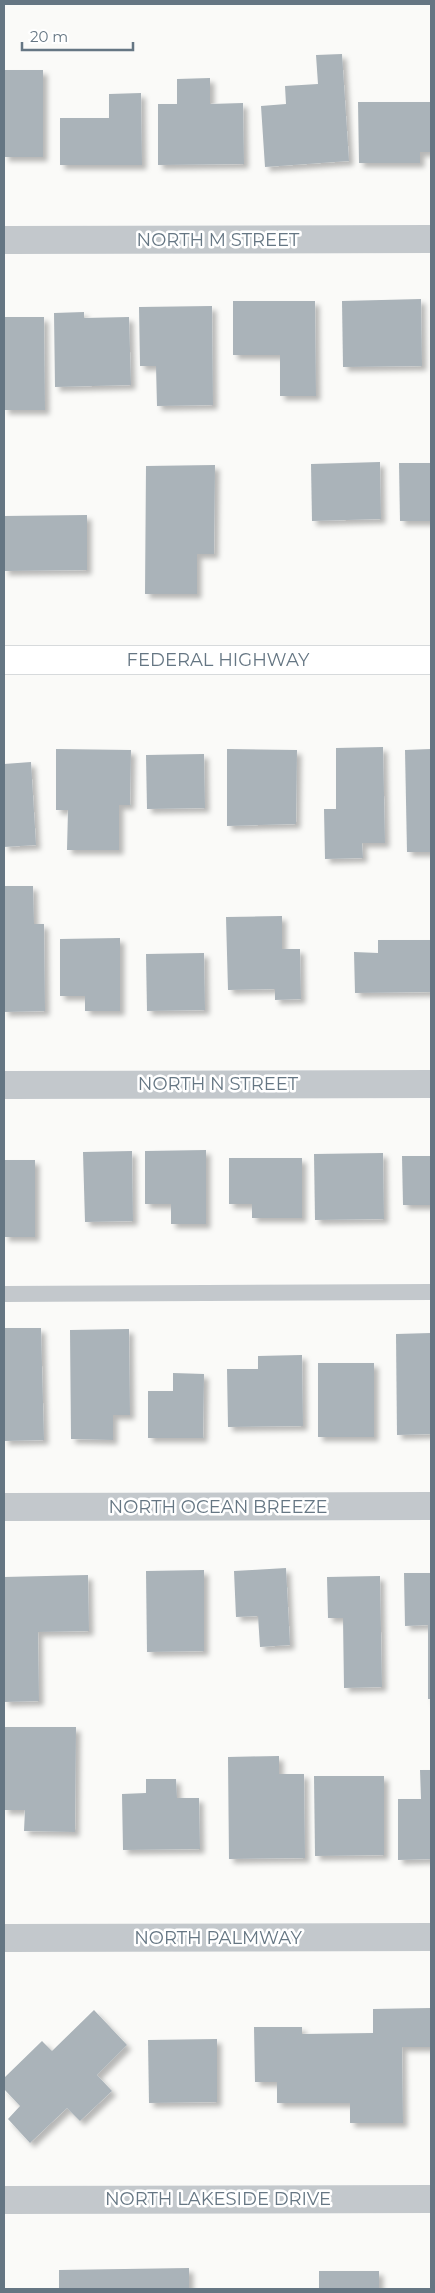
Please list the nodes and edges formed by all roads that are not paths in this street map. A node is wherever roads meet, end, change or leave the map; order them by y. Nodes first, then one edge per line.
1 (431, 239) edge
2 (4, 240) edge
3 (4, 660) edge
4 (431, 660) edge
5 (431, 1084) edge
6 (4, 1085) edge
7 (431, 1292) edge
8 (4, 1294) edge
9 (431, 1506) edge
10 (4, 1507) edge
11 (431, 1937) edge
12 (4, 1938) edge
13 (431, 2199) edge
14 (4, 2200) edge

1 - 2 street, NORTH M STREET
3 - 4 main road, FEDERAL HIGHWAY
5 - 6 street, NORTH N STREET
7 - 8 lane
9 - 10 street, NORTH OCEAN BREEZE
11 - 12 street, NORTH PALMWAY
13 - 14 street, NORTH LAKESIDE DRIVE

